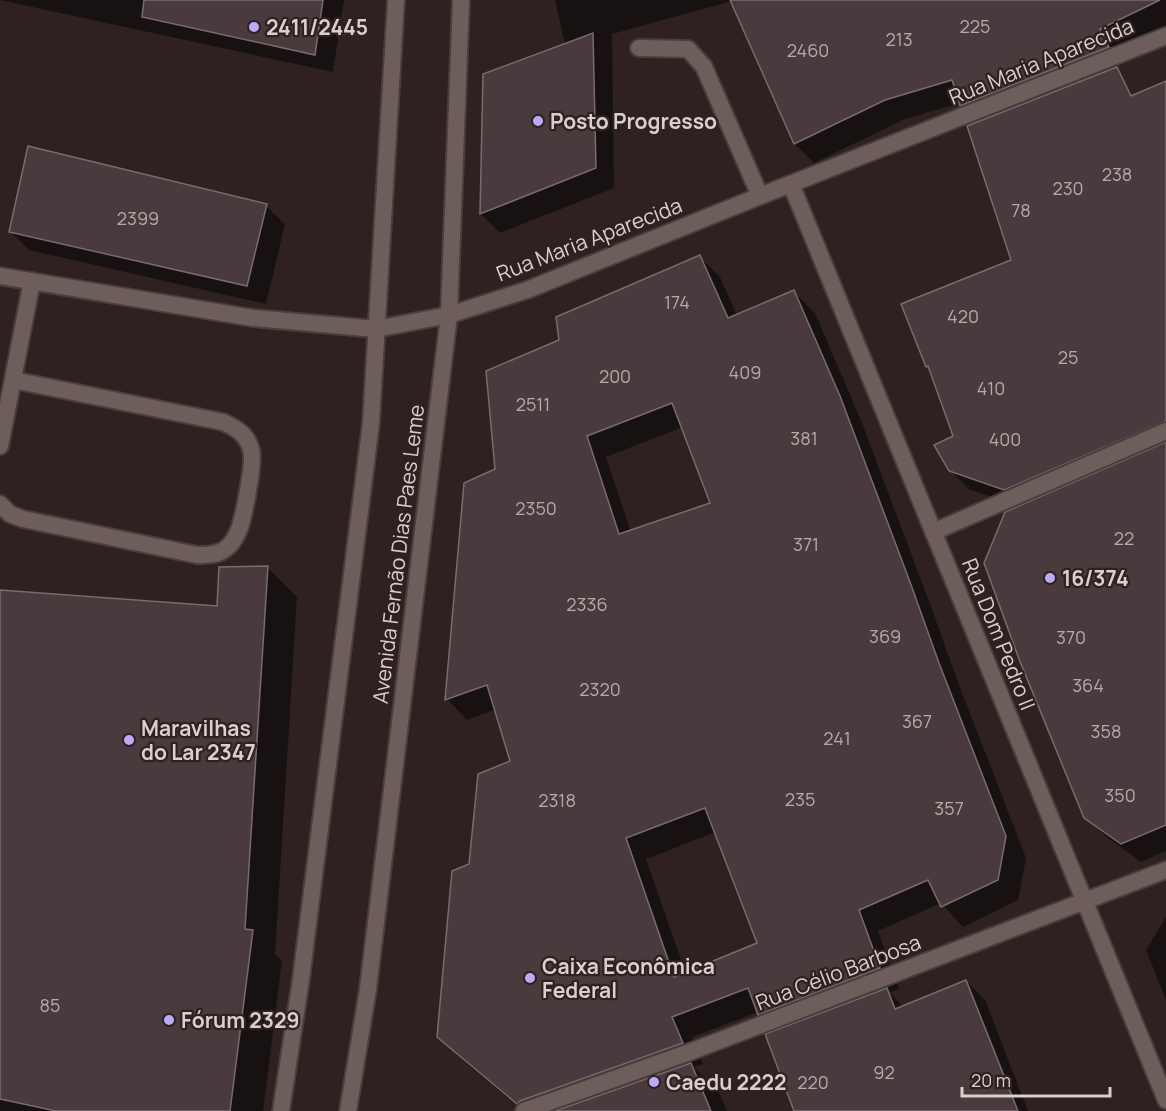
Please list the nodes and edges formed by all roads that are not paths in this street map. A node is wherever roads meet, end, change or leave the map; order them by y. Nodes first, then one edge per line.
1 (396, 0) edge
2 (461, 0) edge
3 (1166, 36) edge
4 (639, 48) dead end
5 (791, 184) junction
6 (760, 196) junction
7 (0, 276) edge
8 (32, 281) junction
9 (449, 315) junction
10 (376, 329) junction
11 (13, 380) junction
12 (1166, 431) edge
13 (0, 446) edge
14 (0, 504) edge
15 (933, 532) junction
16 (1166, 870) edge
17 (1084, 901) junction
18 (1166, 1100) edge
19 (281, 1111) edge
20 (348, 1111) edge
21 (524, 1111) edge

1 - 10 street, Avenida Fernão Dias Paes Leme
2 - 9 street, Avenida Fernão Dias Paes Leme
3 - 5 street, Rua Maria Aparecida
4 - 6 street
5 - 6 street, Rua Maria Aparecida
5 - 15 street, Rua Dom Pedro II
6 - 9 street, Rua Maria Aparecida
7 - 8 street, Rua Maria Aparecida
8 - 10 street, Rua Maria Aparecida
8 - 11 street
9 - 10 street, Rua Maria Aparecida
9 - 20 street, Avenida Fernão Dias Paes Leme
10 - 19 street, Avenida Fernão Dias Paes Leme
11 - 13 street
11 - 14 street
12 - 15 street
15 - 17 street, Rua Dom Pedro II
16 - 17 street, Rua Célio Barbosa
17 - 18 street, Rua Dom Pedro II
17 - 21 street, Rua Célio Barbosa

